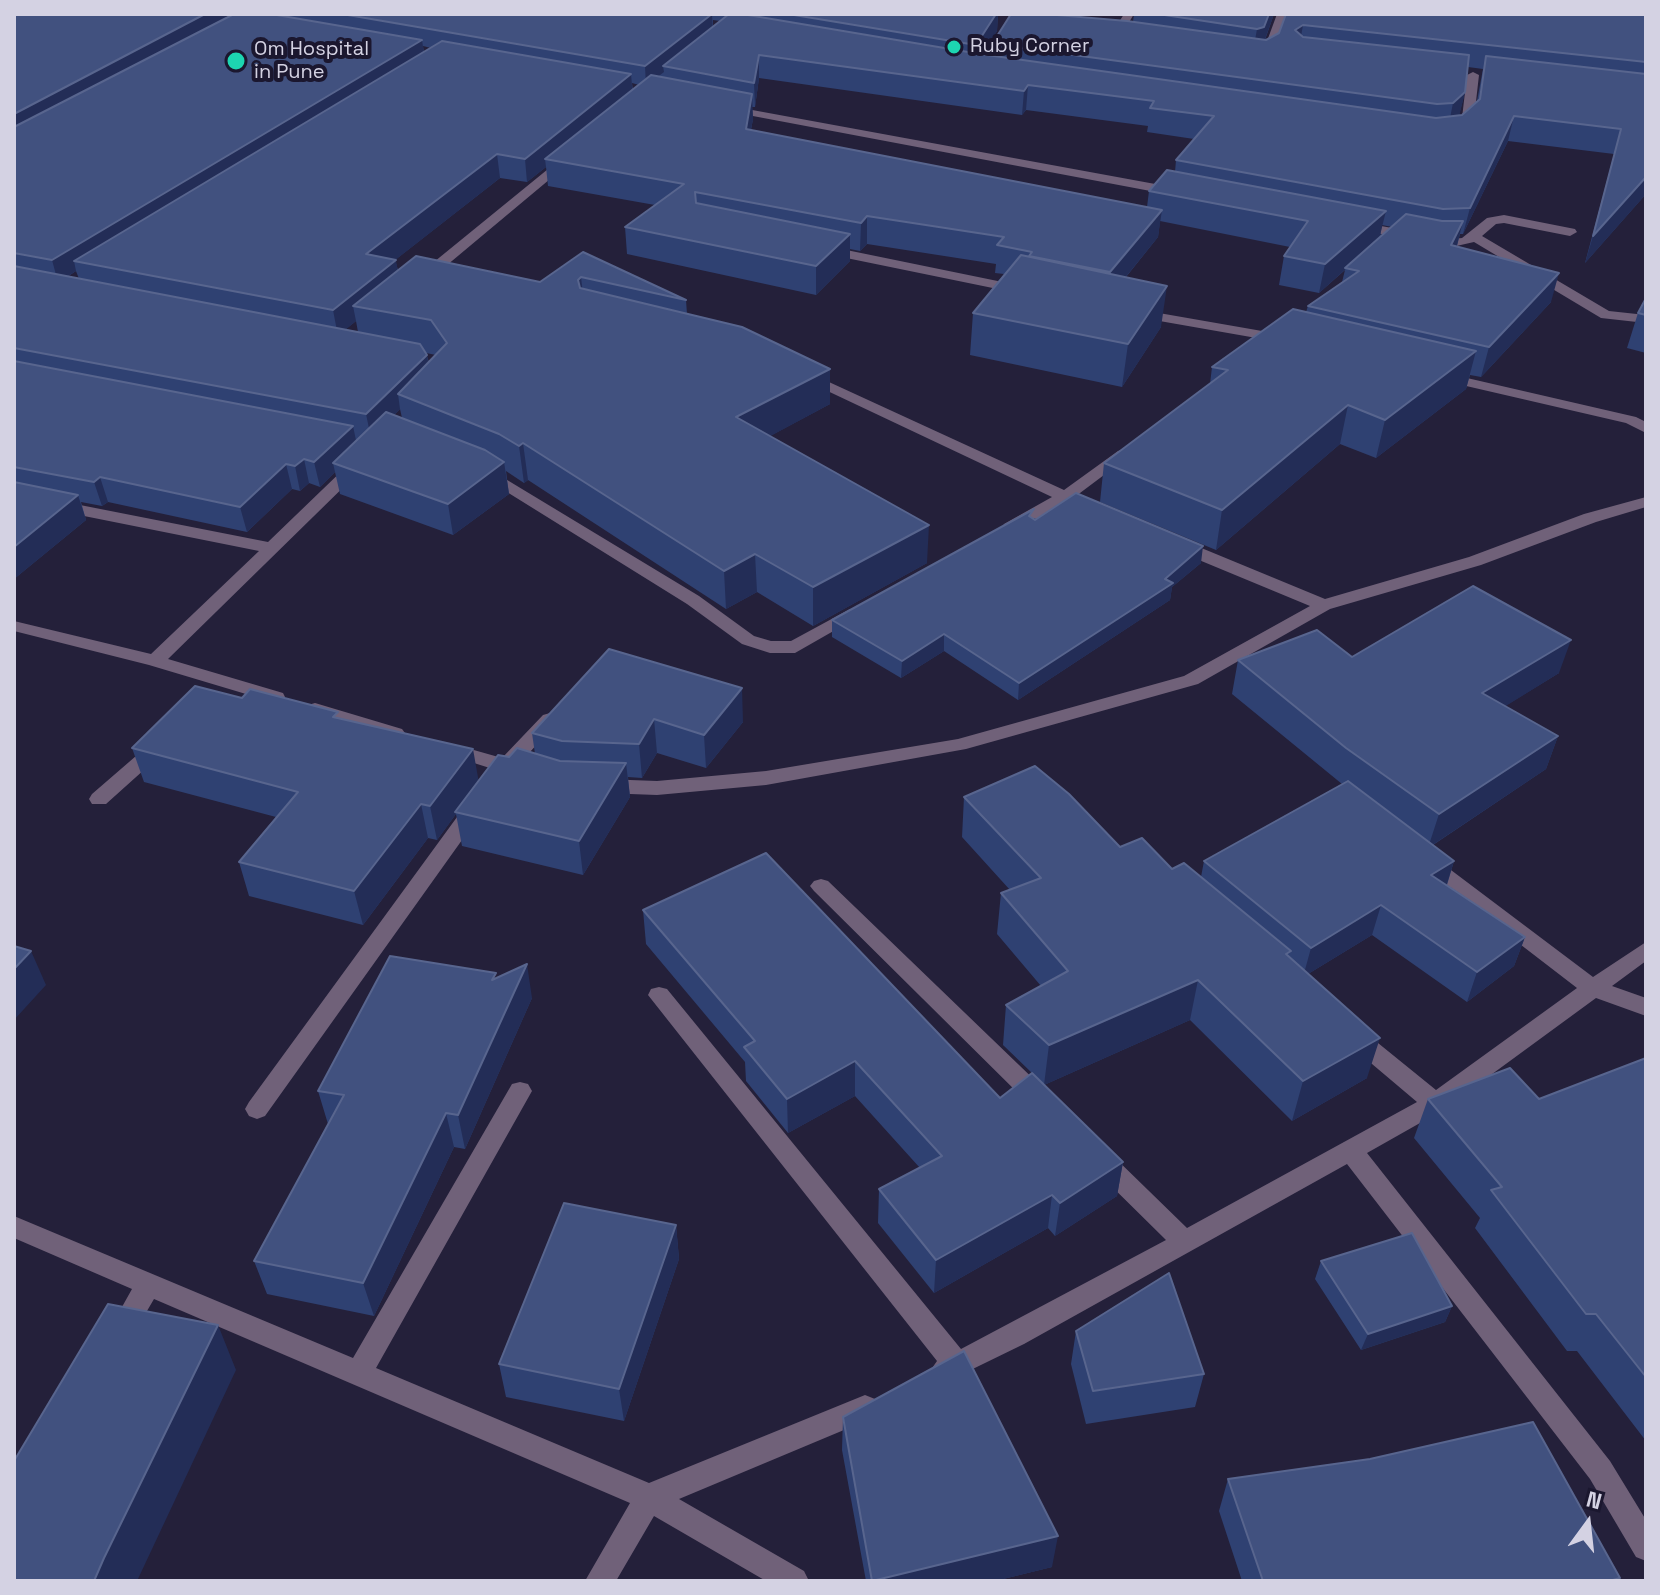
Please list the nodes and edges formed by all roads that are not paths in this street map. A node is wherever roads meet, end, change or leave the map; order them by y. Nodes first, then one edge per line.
1 (1016, 14) edge
2 (1129, 14) edge
3 (1282, 14) edge
4 (1007, 28) junction
5 (1026, 29) edge
6 (1138, 42) edge
7 (1253, 58) edge
8 (963, 69) edge
9 (979, 72) junction
10 (1457, 73) edge
11 (994, 74) edge
12 (1473, 75) junction
13 (1489, 76) edge
14 (708, 105) edge
15 (1442, 135) edge
16 (581, 148) edge
17 (1197, 196) edge
18 (1336, 222) edge
19 (1570, 232) dead end
20 (1475, 237) junction
21 (811, 246) edge
22 (415, 284) edge
23 (1042, 294) edge
24 (1119, 310) edge
25 (1646, 319) edge
26 (1285, 339) edge
27 (795, 370) edge
28 (1419, 370) edge
29 (1646, 428) edge
30 (1141, 441) edge
31 (366, 457) edge
32 (470, 465) edge
33 (14, 497) edge
34 (1065, 497) junction
35 (1646, 502) edge
36 (1093, 509) edge
37 (997, 535) edge
38 (1165, 539) edge
39 (271, 548) junction
40 (874, 603) edge
41 (1324, 605) junction
42 (14, 626) edge
43 (155, 661) junction
44 (560, 709) edge
45 (171, 736) edge
46 (505, 766) junction
47 (535, 775) edge
48 (580, 785) edge
49 (99, 799) dead end
50 (1407, 847) edge
51 (821, 886) dead end
52 (1646, 950) edge
53 (1592, 988) junction
54 (659, 995) dead end
55 (1646, 1007) edge
56 (1339, 1023) edge
57 (520, 1091) dead end
58 (1435, 1103) junction
59 (257, 1109) dead end
60 (1049, 1109) edge
61 (1083, 1142) edge
62 (1352, 1152) junction
63 (14, 1227) edge
64 (1186, 1243) junction
65 (149, 1284) junction
66 (112, 1349) edge
67 (957, 1365) junction
68 (358, 1375) junction
69 (928, 1378) edge
70 (886, 1398) edge
71 (649, 1497) junction
72 (1646, 1547) edge
73 (600, 1581) edge
74 (794, 1581) edge

1 - 4 street
2 - 6 street
3 - 7 street
4 - 5 street
4 - 9 street
8 - 9 street
9 - 11 street
10 - 12 street
12 - 13 street
12 - 15 street
14 - 17 street
16 - 22 street
18 - 20 street
19 - 20 street
20 - 25 street
21 - 23 street
24 - 26 street
27 - 34 street
28 - 29 street
30 - 34 street
31 - 39 street
32 - 40 street
33 - 39 street
34 - 36 street
34 - 37 street
35 - 41 street
38 - 41 street
39 - 43 street
41 - 48 street
42 - 43 street
43 - 46 street
44 - 46 street
45 - 49 street
46 - 47 street
46 - 59 street
50 - 53 street
51 - 60 street
52 - 53 street
53 - 55 street
53 - 58 street
54 - 67 street
56 - 58 street
57 - 68 street
58 - 62 street
61 - 64 street
62 - 64 street
62 - 72 street
63 - 65 street
64 - 67 street
65 - 66 street
65 - 68 street
67 - 69 street
68 - 71 street
70 - 71 street
71 - 73 street
71 - 74 street

